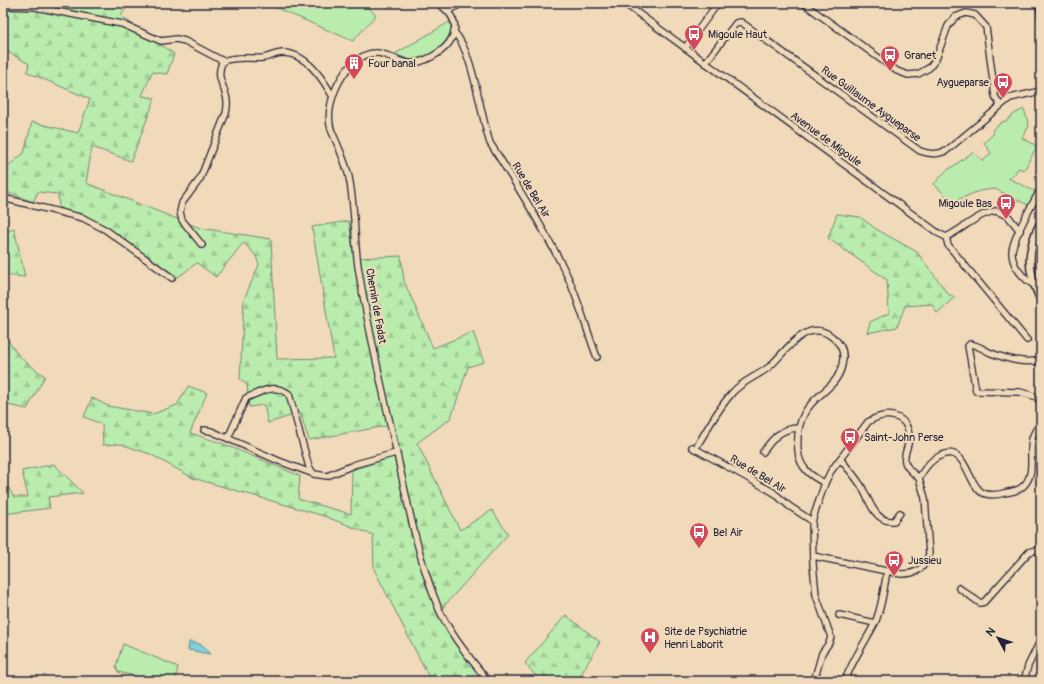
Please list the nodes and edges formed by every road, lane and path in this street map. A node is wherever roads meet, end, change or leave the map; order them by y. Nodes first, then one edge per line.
1 (437, 3) edge
2 (462, 3) edge
3 (624, 3) edge
4 (718, 3) edge
5 (803, 3) edge
6 (1039, 3) edge
7 (3, 6) edge
8 (448, 12) junction
9 (1041, 17) edge
10 (454, 32) junction
11 (685, 48) junction
12 (223, 62) junction
13 (705, 63) junction
14 (1041, 91) edge
15 (332, 95) junction
16 (1000, 105) junction
17 (1041, 188) edge
18 (3, 198) edge
19 (1041, 222) edge
20 (1020, 231) junction
21 (946, 237) junction
22 (202, 245) dead end
23 (172, 278) dead end
24 (1036, 286) junction
25 (1041, 300) edge
26 (1027, 340) dead end
27 (597, 357) dead end
28 (1041, 360) edge
29 (1041, 404) edge
30 (1041, 424) edge
31 (799, 428) junction
32 (204, 430) dead end
33 (228, 438) junction
34 (763, 452) dead end
35 (396, 453) junction
36 (840, 459) junction
37 (314, 474) junction
38 (919, 478) junction
39 (825, 483) junction
40 (900, 513) dead end
41 (812, 521) junction
42 (1041, 549) edge
43 (813, 556) junction
44 (887, 571) junction
45 (959, 588) dead end
46 (839, 614) dead end
47 (875, 623) junction
48 (1041, 639) edge
49 (488, 681) edge
50 (814, 681) edge
51 (845, 681) edge
52 (1024, 681) edge

1 - 8 street
2 - 8 street
3 - 11 street, Avenue de Migoule
4 - 11 street
5 - 16 street
6 - 9 street
7 - 12 street
8 - 10 street
10 - 15 street, Chemin de Fadat
10 - 27 street, Rue de Bel Air
11 - 13 street, Avenue de Migoule
12 - 15 street
12 - 22 street
13 - 16 street, Rue Guillaume Aygueparse
13 - 21 street, Avenue de Migoule
14 - 16 street, Rue Guillaume Aygueparse
15 - 35 street, Chemin de Fadat
17 - 20 street
18 - 23 street
19 - 24 street
20 - 21 street
20 - 24 street
21 - 26 street
24 - 25 street
28 - 29 street
30 - 38 street
31 - 34 street
31 - 39 street
31 - 41 street, Rue de Bel Air
32 - 33 street
33 - 37 street
33 - 37 street
35 - 37 street
35 - 49 street, Chemin de Fadat
36 - 38 street
36 - 39 street
36 - 40 street
38 - 44 street
39 - 41 street
41 - 43 street
42 - 45 street
43 - 44 street
43 - 50 street
44 - 47 street
46 - 47 street
47 - 51 street
48 - 52 street

